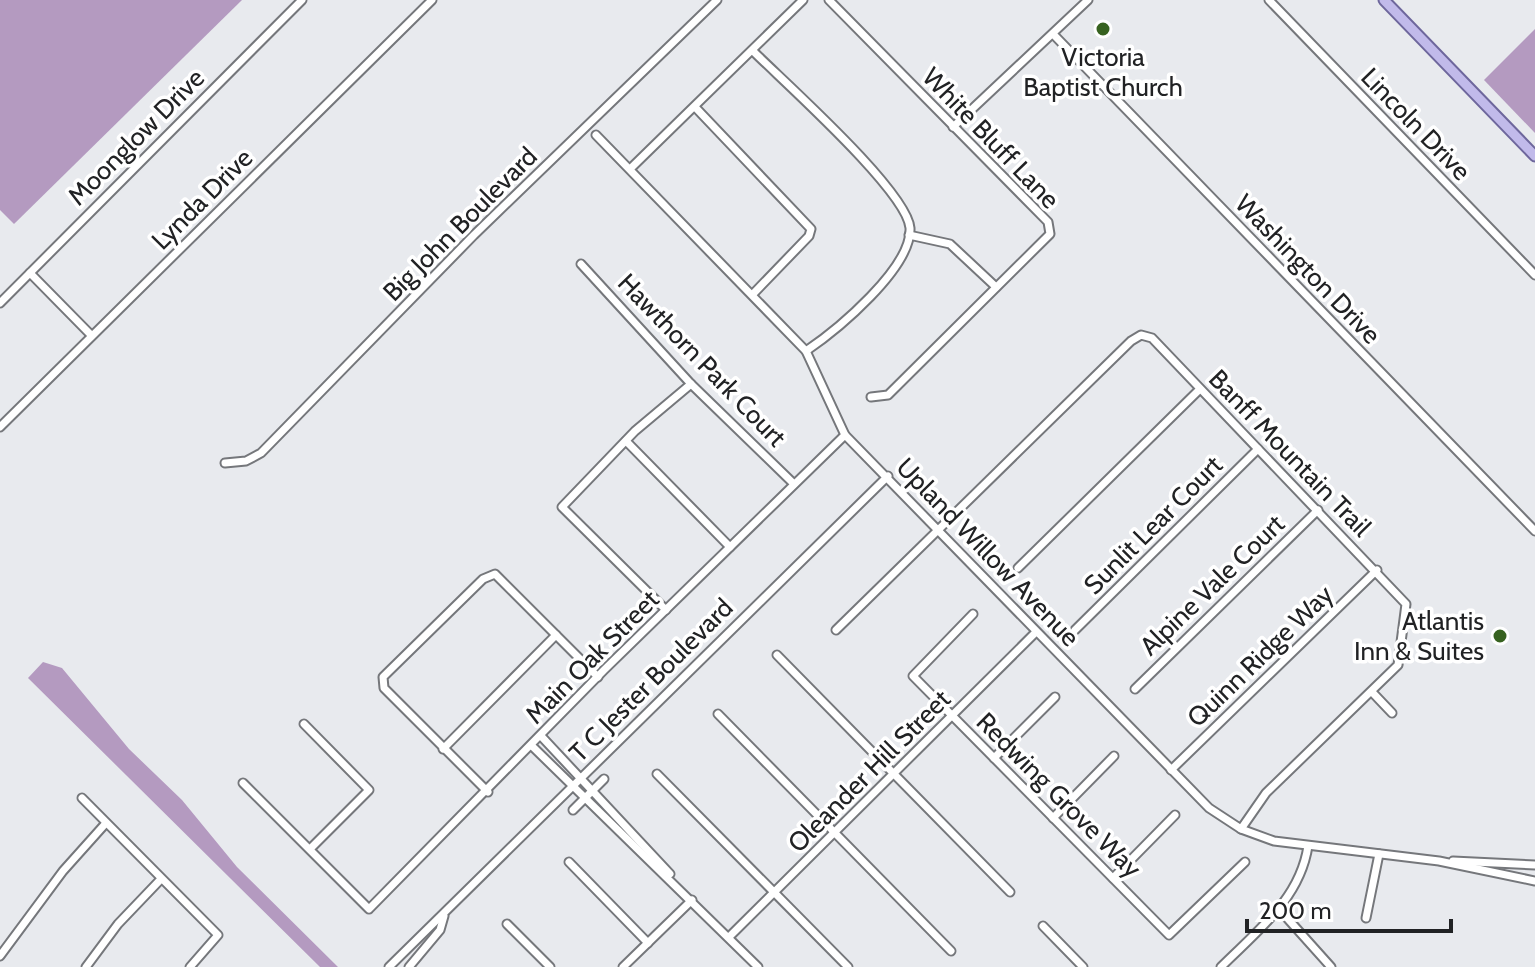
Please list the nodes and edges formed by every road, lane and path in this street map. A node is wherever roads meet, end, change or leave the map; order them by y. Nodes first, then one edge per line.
1 (302, 0) edge
2 (432, 0) edge
3 (717, 0) edge
4 (803, 0) edge
5 (829, 0) edge
6 (1088, 0) edge
7 (1269, 0) edge
8 (1384, 0) edge
9 (1053, 34) junction
10 (753, 51) junction
11 (695, 107) junction
12 (953, 127) junction
13 (596, 135) dead end
14 (1535, 156) edge
15 (630, 169) junction
16 (909, 235) junction
17 (581, 264) dead end
18 (30, 273) junction
19 (1535, 275) edge
20 (996, 287) junction
21 (753, 294) junction
22 (0, 303) edge
23 (91, 335) junction
24 (806, 351) junction
25 (691, 384) junction
26 (1200, 389) junction
27 (871, 397) dead end
28 (0, 427) edge
29 (845, 435) junction
30 (626, 441) junction
31 (1258, 449) junction
32 (225, 463) dead end
33 (888, 476) junction
34 (794, 484) junction
35 (1318, 510) junction
36 (939, 528) junction
37 (1535, 531) edge
38 (730, 547) junction
39 (1018, 568) dead end
40 (1377, 570) junction
41 (666, 610) junction
42 (973, 614) dead end
43 (836, 630) dead end
44 (1075, 630) dead end
45 (1036, 632) junction
46 (556, 635) junction
47 (777, 655) dead end
48 (598, 677) junction
49 (1135, 689) dead end
50 (1372, 692) junction
51 (1055, 697) dead end
52 (1392, 713) dead end
53 (718, 714) dead end
54 (953, 717) junction
55 (304, 724) dead end
56 (541, 736) junction
57 (532, 746) junction
58 (443, 749) junction
59 (1114, 756) dead end
60 (994, 758) junction
61 (1171, 770) junction
62 (657, 774) dead end
63 (894, 775) junction
64 (581, 777) junction
65 (604, 779) dead end
66 (243, 783) dead end
67 (573, 786) junction
68 (593, 789) junction
69 (488, 792) junction
70 (82, 798) dead end
71 (585, 798) junction
72 (573, 810) dead end
73 (1175, 815) dead end
74 (1053, 818) junction
75 (106, 823) junction
76 (1241, 829) junction
77 (835, 833) junction
78 (1308, 846) junction
79 (310, 849) junction
80 (1379, 854) junction
81 (1439, 861) junction
82 (569, 862) dead end
83 (1245, 862) dead end
84 (1531, 864) edge
85 (1113, 878) junction
86 (161, 879) junction
87 (1525, 879) junction
88 (1535, 881) edge
89 (1010, 892) dead end
90 (774, 893) junction
91 (692, 900) junction
92 (1279, 909) junction
93 (445, 914) junction
94 (1366, 918) dead end
95 (507, 924) dead end
96 (1043, 926) dead end
97 (729, 937) junction
98 (648, 943) junction
99 (951, 951) dead end
100 (0, 956) edge
101 (86, 967) edge
102 (190, 967) edge
103 (389, 967) edge
104 (409, 967) edge
105 (550, 967) edge
106 (623, 967) edge
107 (758, 967) edge
108 (848, 967) edge
109 (1083, 967) edge
110 (1221, 967) edge
111 (1331, 967) edge

1 - 18 street, Moonglow Drive
2 - 23 street, Lynda Drive
3 - 32 street, Big John Boulevard
4 - 10 street
5 - 12 street, White Bluff Lane
6 - 9 street
7 - 19 street, Lincoln Drive
8 - 14 main road
9 - 12 street
9 - 37 street, Washington Drive
10 - 11 street
10 - 16 street
11 - 15 street
11 - 21 street
12 - 20 street, White Bluff Lane
13 - 15 street, Upland Willow Avenue
15 - 21 street, Upland Willow Avenue
16 - 20 street
16 - 24 street
17 - 25 street, Hawthorn Park Court
18 - 22 street, Moonglow Drive
18 - 23 street
20 - 27 street, White Bluff Lane
21 - 24 street, Upland Willow Avenue
23 - 28 street, Lynda Drive
24 - 29 street, Upland Willow Avenue
25 - 30 street
25 - 34 street, Hawthorn Park Court
26 - 31 street, Banff Mountain Trail
26 - 36 street, Banff Mountain Trail
26 - 39 street
29 - 33 street, Upland Willow Avenue
29 - 34 street, Main Oak Street
30 - 38 street
30 - 41 street
31 - 35 street, Banff Mountain Trail
31 - 44 street, Sunlit Lear Court
33 - 36 street, Upland Willow Avenue
33 - 64 street, T C Jester Boulevard
34 - 38 street, Main Oak Street
35 - 40 street, Banff Mountain Trail
35 - 49 street, Alpine Vale Court
36 - 43 street
36 - 45 street, Upland Willow Avenue
38 - 41 street, Main Oak Street
40 - 50 street, Banff Mountain Trail
40 - 61 street, Quinn Ridge Way
41 - 48 street, Main Oak Street
42 - 54 street, Redwing Grove Way
45 - 54 street, Oleander Hill Street
45 - 61 street, Upland Willow Avenue
46 - 48 street
46 - 58 street
46 - 58 street
47 - 63 street
48 - 56 street, Main Oak Street
50 - 52 street
50 - 76 street
51 - 60 street
53 - 77 street
54 - 60 street, Redwing Grove Way
54 - 63 street, Oleander Hill Street
55 - 79 street
56 - 57 street, Main Oak Street
56 - 64 street
57 - 67 street
57 - 69 street, Main Oak Street
58 - 69 street
59 - 74 street
60 - 74 street, Redwing Grove Way
61 - 76 street, Upland Willow Avenue
62 - 90 street
63 - 77 street, Oleander Hill Street
63 - 89 street
64 - 67 street, T C Jester Boulevard
64 - 68 street
65 - 68 street, T C Jester Boulevard
66 - 79 street
67 - 71 street
67 - 93 street, T C Jester Boulevard
68 - 71 street, T C Jester Boulevard
68 - 91 street
69 - 79 street, Main Oak Street
70 - 75 street
71 - 72 street, T C Jester Boulevard
71 - 91 street
73 - 85 street
74 - 85 street, Redwing Grove Way
75 - 86 street
75 - 100 street
76 - 78 street, Upland Willow Avenue
77 - 90 street, Oleander Hill Street
77 - 99 street
78 - 80 street, Upland Willow Avenue
78 - 92 street
80 - 81 street, Upland Willow Avenue
80 - 94 street
81 - 84 street, Upland Willow Avenue
81 - 87 street, Upland Willow Avenue
82 - 98 street
83 - 85 street, Redwing Grove Way
84 - 87 street
86 - 101 street
86 - 102 street
87 - 88 street, Upland Willow Avenue
90 - 97 street, Oleander Hill Street
90 - 108 street
91 - 97 street
91 - 98 street
92 - 110 street
92 - 111 street
93 - 103 street, T C Jester Boulevard
93 - 104 street, T C Jester Boulevard
95 - 105 street
96 - 109 street
97 - 107 street
98 - 106 street

